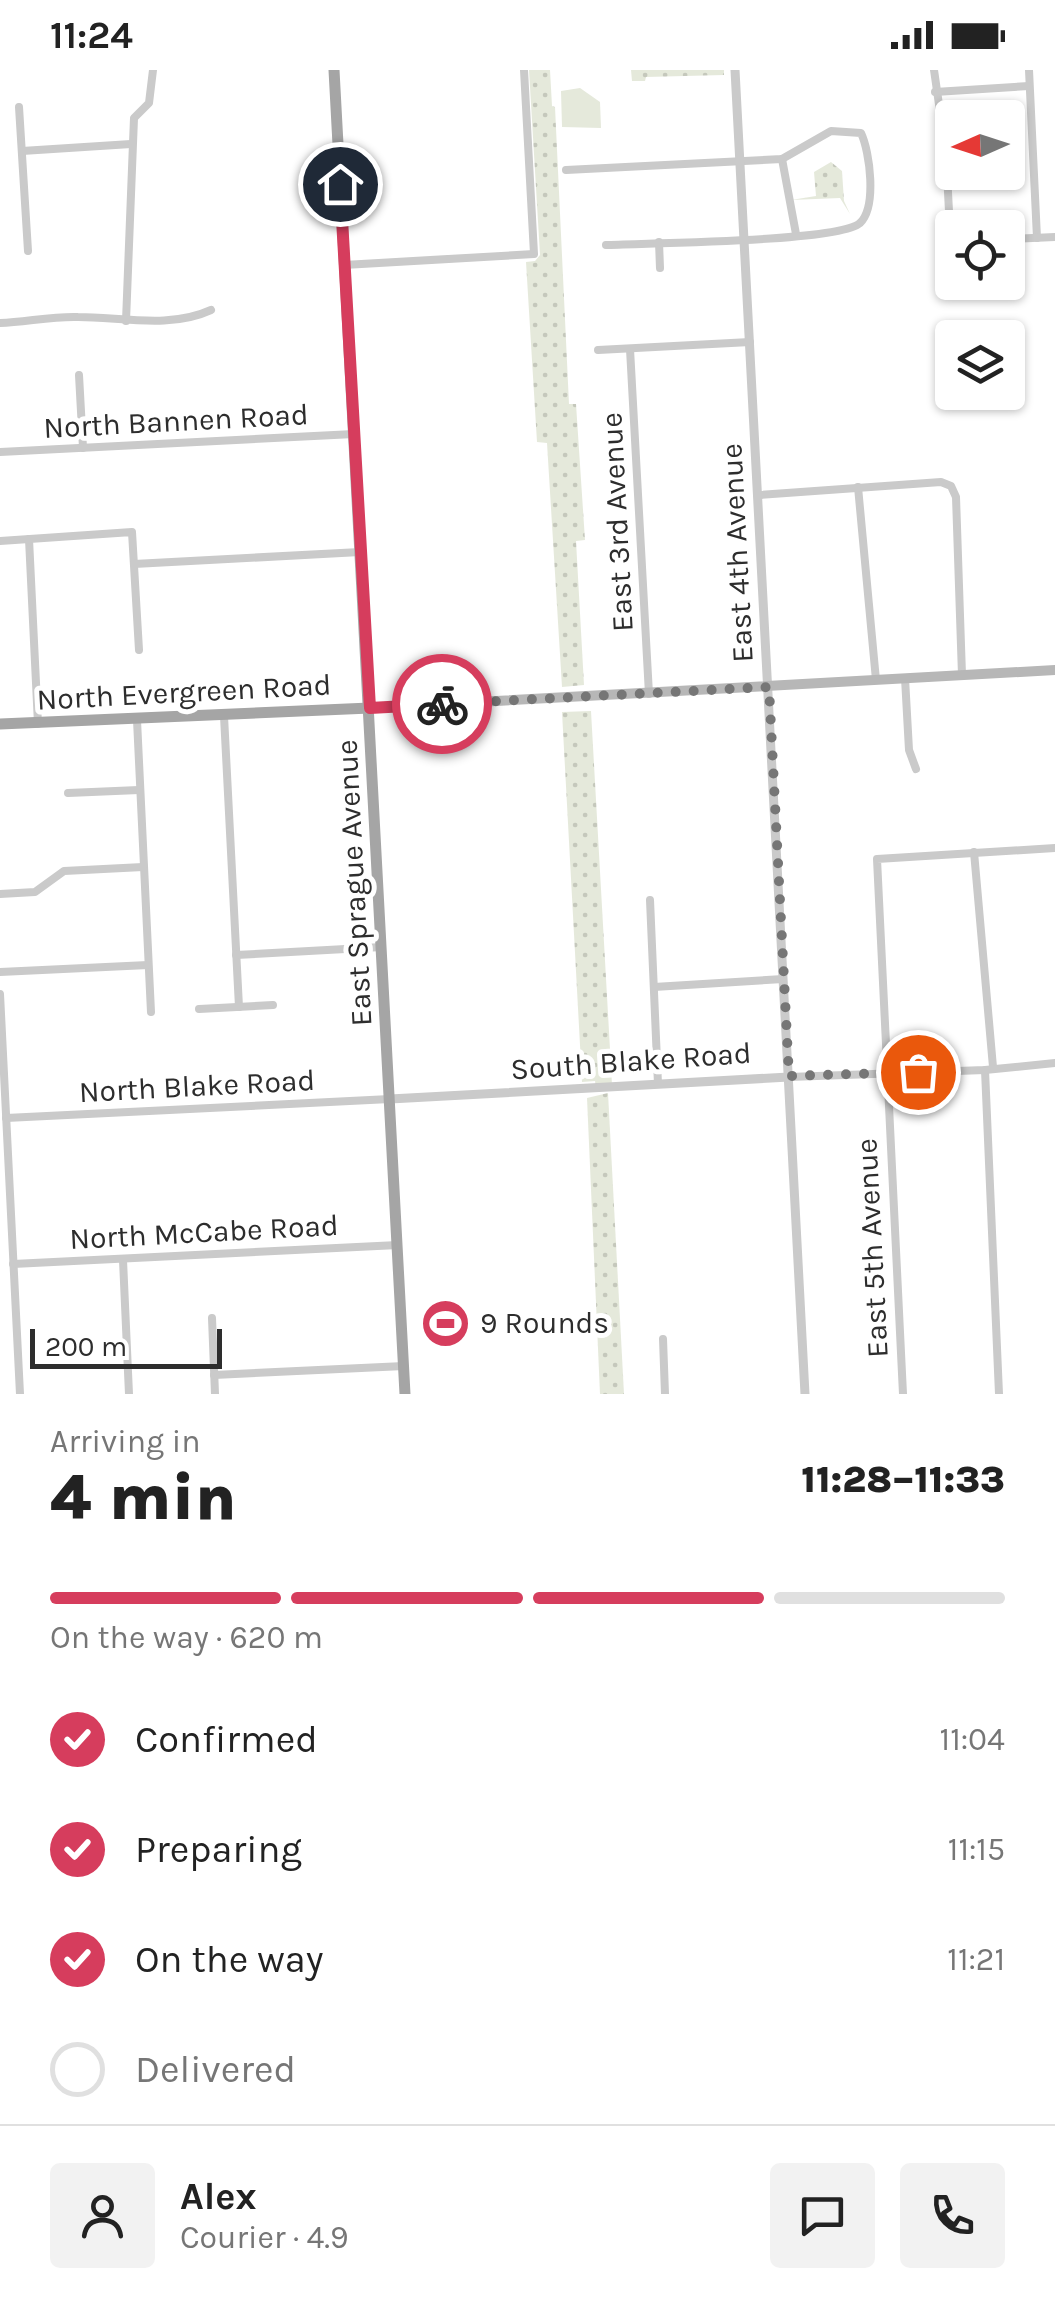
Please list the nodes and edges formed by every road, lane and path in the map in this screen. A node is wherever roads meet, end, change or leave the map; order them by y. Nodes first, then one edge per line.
1 (153, 70) edge
2 (334, 70) edge
3 (524, 70) edge
4 (736, 70) edge
5 (934, 70) edge
6 (1028, 70) edge
7 (1029, 86) junction
8 (935, 92) junction
9 (19, 107) dead end
10 (131, 144) junction
11 (22, 151) junction
12 (782, 160) junction
13 (740, 162) junction
14 (566, 170) dead end
15 (950, 210) edge
16 (796, 234) junction
17 (1055, 237) edge
18 (746, 238) junction
19 (1037, 238) junction
20 (1025, 239) edge
21 (659, 242) junction
22 (606, 244) dead end
23 (28, 252) dead end
24 (344, 265) junction
25 (660, 268) dead end
26 (210, 310) dead end
27 (126, 321) junction
28 (0, 323) edge
29 (750, 342) junction
30 (630, 349) junction
31 (598, 350) dead end
32 (79, 375) dead end
33 (354, 434) junction
34 (84, 448) junction
35 (0, 452) edge
36 (858, 487) junction
37 (760, 495) junction
38 (29, 539) junction
39 (0, 541) edge
40 (360, 552) junction
41 (134, 564) junction
42 (139, 650) dead end
43 (1055, 670) edge
44 (962, 675) junction
45 (906, 678) junction
46 (876, 680) junction
47 (769, 687) junction
48 (649, 694) junction
49 (370, 708) junction
50 (224, 716) junction
51 (136, 720) junction
52 (0, 724) edge
53 (38, 724) junction
54 (916, 769) dead end
55 (140, 790) junction
56 (68, 793) dead end
57 (1055, 848) edge
58 (974, 852) junction
59 (143, 867) junction
60 (0, 894) edge
61 (650, 900) dead end
62 (382, 947) junction
63 (236, 955) junction
64 (148, 965) junction
65 (0, 972) edge
66 (783, 980) junction
67 (654, 987) junction
68 (0, 994) edge
69 (0, 1002) edge
70 (274, 1005) dead end
71 (239, 1006) junction
72 (199, 1009) dead end
73 (151, 1012) dead end
74 (1055, 1063) edge
75 (989, 1069) junction
76 (885, 1073) junction
77 (789, 1076) junction
78 (658, 1084) junction
79 (390, 1099) junction
80 (6, 1118) junction
81 (398, 1245) junction
82 (123, 1260) junction
83 (13, 1264) junction
84 (212, 1318) dead end
85 (663, 1338) dead end
86 (404, 1366) junction
87 (214, 1376) junction
88 (20, 1394) edge
89 (129, 1394) edge
90 (216, 1394) edge
91 (405, 1394) edge
92 (666, 1394) edge
93 (805, 1394) edge
94 (903, 1394) edge
95 (999, 1394) edge

1 - 10 street
2 - 24 main road, East Sprague Avenue
3 - 24 street
4 - 13 street, East 4th Avenue
5 - 8 street
6 - 7 street
7 - 8 street
7 - 19 street
8 - 15 street
9 - 11 street
10 - 11 street
10 - 27 street
11 - 23 street
12 - 13 street
12 - 16 street
12 - 16 street
13 - 14 street
13 - 18 street, East 4th Avenue
16 - 18 street
17 - 19 street
18 - 21 street
18 - 29 street, East 4th Avenue
19 - 20 street
21 - 22 street
21 - 25 street
24 - 33 main road, East Sprague Avenue
26 - 27 street
27 - 28 street
29 - 30 street
29 - 37 street, East 4th Avenue
30 - 31 street
30 - 48 street, East 3rd Avenue
32 - 34 street
33 - 34 street, North Bannen Road
33 - 40 main road, East Sprague Avenue
34 - 35 street, North Bannen Road
36 - 37 street
36 - 44 street
36 - 46 street
37 - 47 street, East 4th Avenue
38 - 39 street
38 - 41 street
38 - 53 street
40 - 41 street
40 - 49 main road, East Sprague Avenue
41 - 42 street
43 - 44 main road
44 - 45 main road
45 - 46 main road
45 - 54 street
46 - 47 main road
47 - 48 main road
47 - 66 street, East 4th Avenue
48 - 49 main road
49 - 50 main road, North Evergreen Road
49 - 62 main road, East Sprague Avenue
50 - 51 main road, North Evergreen Road
50 - 63 street
51 - 53 main road, North Evergreen Road
51 - 55 street
52 - 53 main road, North Evergreen Road
55 - 56 street
55 - 59 street
57 - 58 street
58 - 75 street
58 - 76 street, East 5th Avenue
59 - 60 street
59 - 64 street
61 - 67 street
62 - 63 street
62 - 79 main road, East Sprague Avenue
63 - 71 street
64 - 65 street
64 - 73 street
66 - 67 street
66 - 77 street, East 4th Avenue
67 - 78 street
68 - 69 street
69 - 80 street
70 - 71 street
71 - 72 street
74 - 75 street, South Blake Road
75 - 76 street, South Blake Road
75 - 95 street
76 - 77 street, South Blake Road
76 - 94 street, East 5th Avenue
77 - 78 street, South Blake Road
77 - 93 street, East 4th Avenue
78 - 79 street, South Blake Road
79 - 80 street, North Blake Road
79 - 81 main road, East Sprague Avenue
80 - 83 street
81 - 82 street, North McCabe Road
81 - 86 main road, East Sprague Avenue
82 - 83 street, North McCabe Road
82 - 89 street
83 - 88 street
84 - 87 street
85 - 92 street
86 - 87 street
86 - 91 main road, East Sprague Avenue
87 - 90 street

